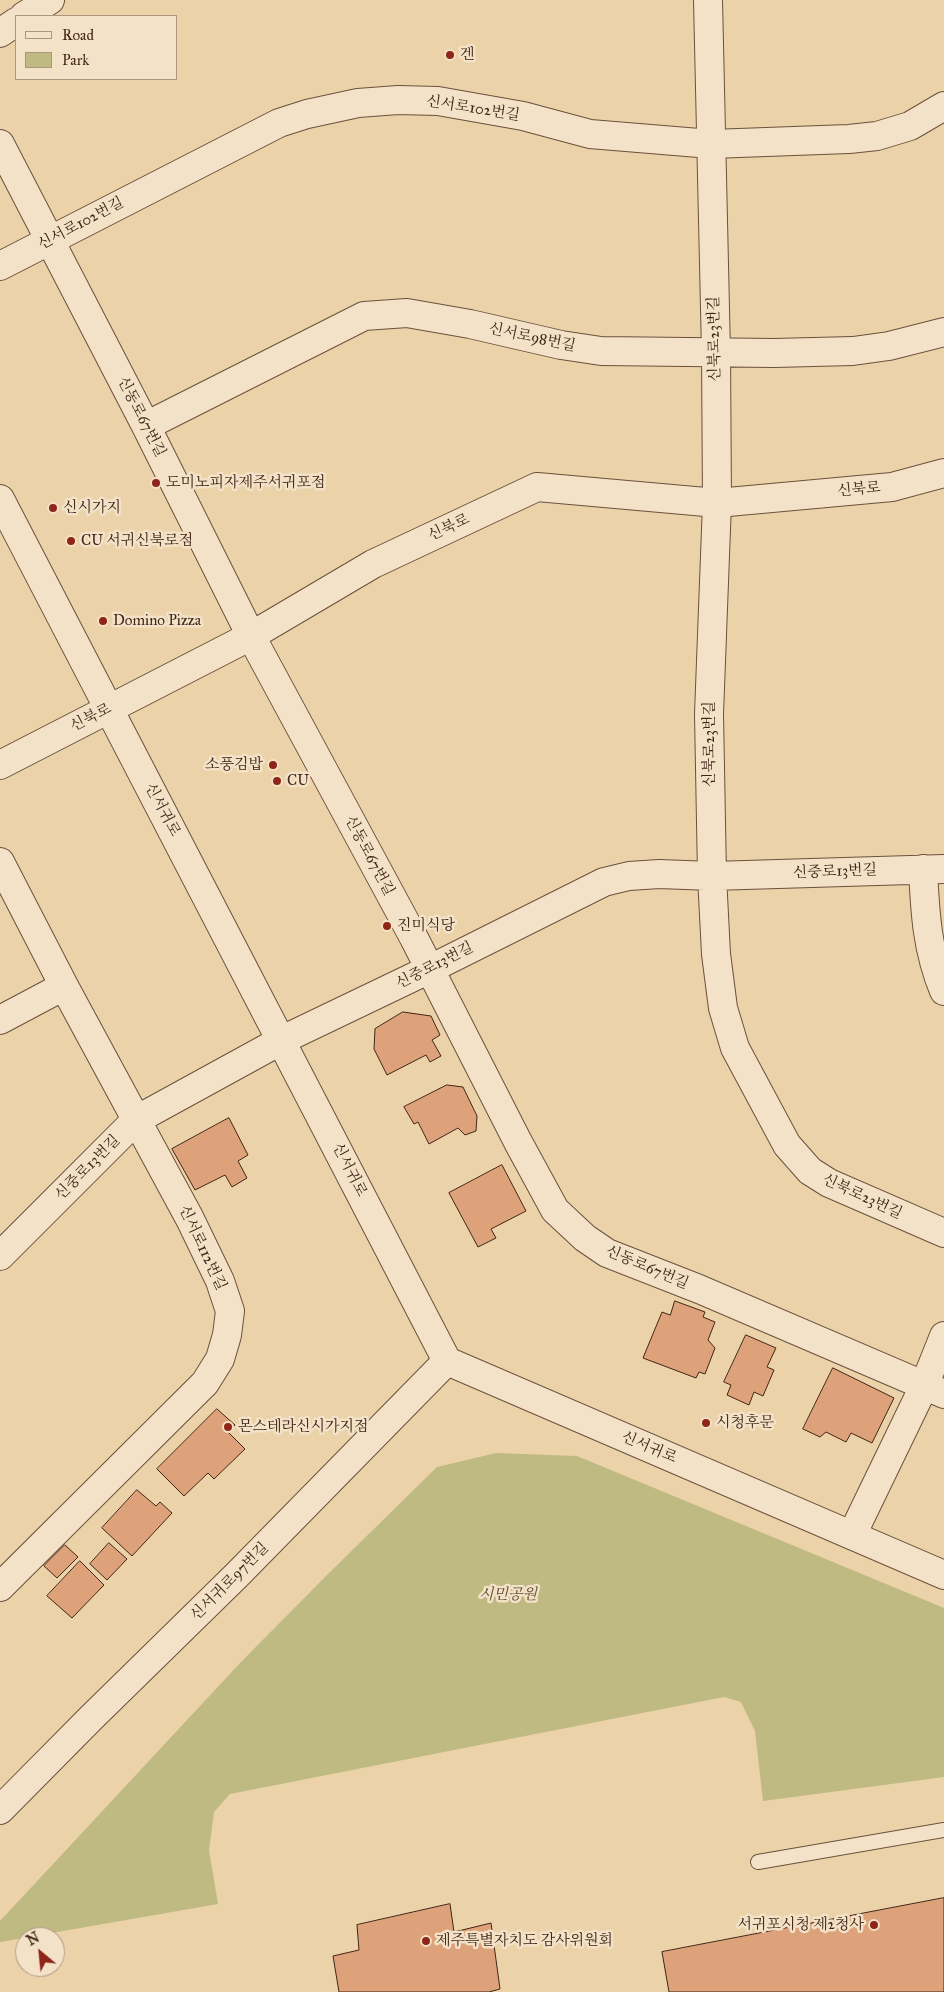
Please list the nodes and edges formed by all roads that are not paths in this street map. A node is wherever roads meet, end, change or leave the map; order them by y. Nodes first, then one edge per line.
1 (50, 0) edge
2 (708, 0) edge
3 (26, 15) edge
4 (15, 23) edge
5 (0, 33) edge
6 (944, 106) edge
7 (0, 144) edge
8 (711, 144) junction
9 (50, 241) junction
10 (0, 266) edge
11 (944, 332) edge
12 (716, 352) junction
13 (146, 426) junction
14 (944, 472) edge
15 (0, 499) edge
16 (717, 503) junction
17 (251, 636) junction
18 (109, 709) junction
19 (0, 765) edge
20 (0, 862) edge
21 (934, 869) edge
22 (712, 876) junction
23 (430, 969) junction
24 (64, 986) junction
25 (944, 991) edge
26 (0, 1020) edge
27 (282, 1040) junction
28 (136, 1120) junction
29 (944, 1233) edge
30 (0, 1256) edge
31 (944, 1336) edge
32 (447, 1360) junction
33 (934, 1390) edge
34 (852, 1535) junction
35 (944, 1575) edge
36 (0, 1587) edge
37 (3, 1800) edge
38 (944, 1830) edge
39 (758, 1862) dead end

1 - 3 street
2 - 8 street, 신북로23번길
4 - 5 street
6 - 8 street, 신서로102번길
7 - 9 street, 신동로67번길
8 - 9 street, 신서로102번길
8 - 12 street, 신북로23번길
9 - 10 street, 신서로102번길
9 - 13 street, 신동로67번길
11 - 12 street, 신서로98번길
12 - 13 street, 신서로98번길
12 - 16 street, 신북로23번길
13 - 17 street, 신동로67번길
14 - 16 street, 신북로
15 - 18 street, 신서귀로
16 - 17 street, 신북로
16 - 22 street, 신북로23번길
17 - 18 street, 신북로
17 - 23 street, 신동로67번길
18 - 19 street, 신북로
18 - 27 street, 신서귀로
20 - 24 street, 신서로112번길
21 - 22 street, 신중로13번길
21 - 25 street
22 - 23 street, 신중로13번길
22 - 29 street, 신북로23번길
23 - 27 street, 신중로13번길
23 - 33 street, 신동로67번길
24 - 26 street
24 - 28 street, 신서로112번길
27 - 28 street, 신중로13번길
27 - 32 street, 신서귀로
28 - 30 street, 신중로13번길
28 - 36 street, 신서로112번길
31 - 33 street
32 - 34 street, 신서귀로
32 - 37 street, 신서귀로97번길
33 - 34 street
34 - 35 street, 신서귀로
38 - 39 lane

